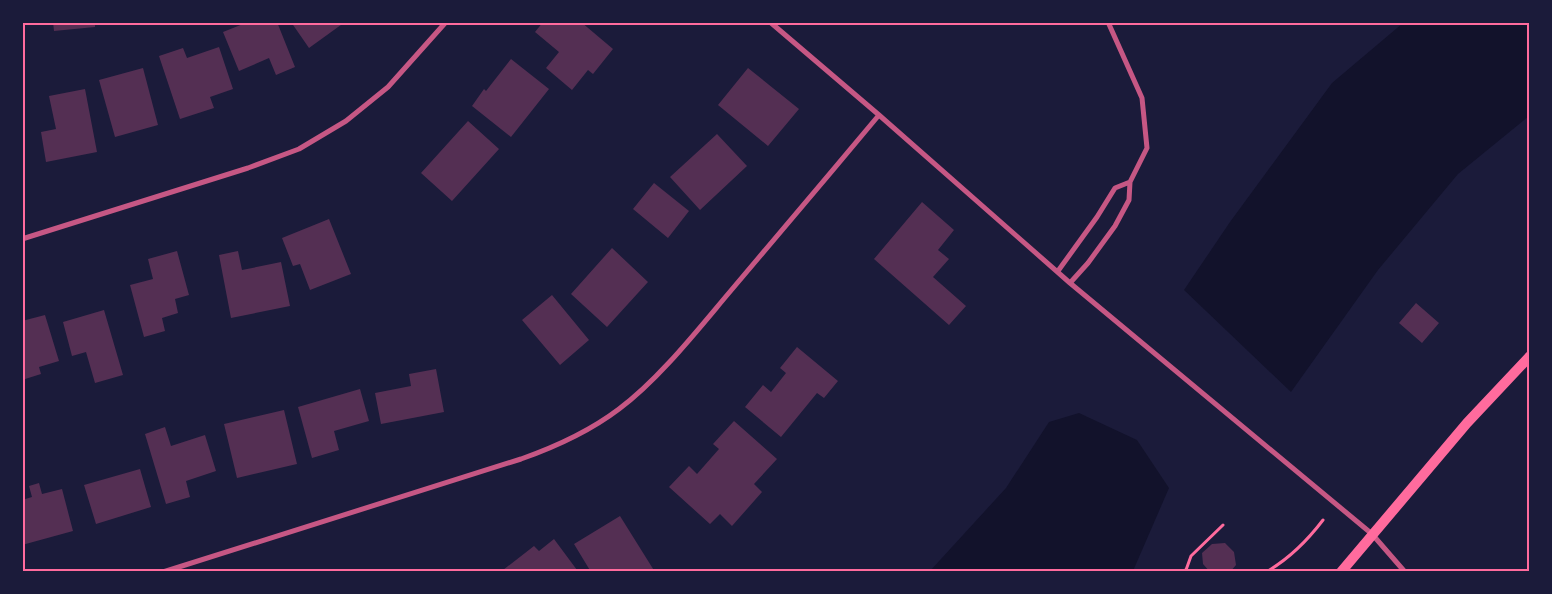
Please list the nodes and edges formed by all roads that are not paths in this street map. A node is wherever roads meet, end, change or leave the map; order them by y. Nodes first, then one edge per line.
1 (446, 22) edge
2 (770, 22) edge
3 (1108, 22) edge
4 (879, 115) junction
5 (1130, 182) junction
6 (22, 239) edge
7 (1058, 271) junction
8 (1070, 283) junction
9 (1530, 356) edge
10 (1372, 534) junction
11 (163, 572) edge
12 (1341, 572) edge
13 (1405, 572) edge

1 - 6 street
2 - 4 street
3 - 5 street
4 - 7 street
4 - 11 street
5 - 7 street
5 - 8 street
7 - 8 street
8 - 10 street
9 - 10 main road
10 - 12 main road
10 - 13 street

